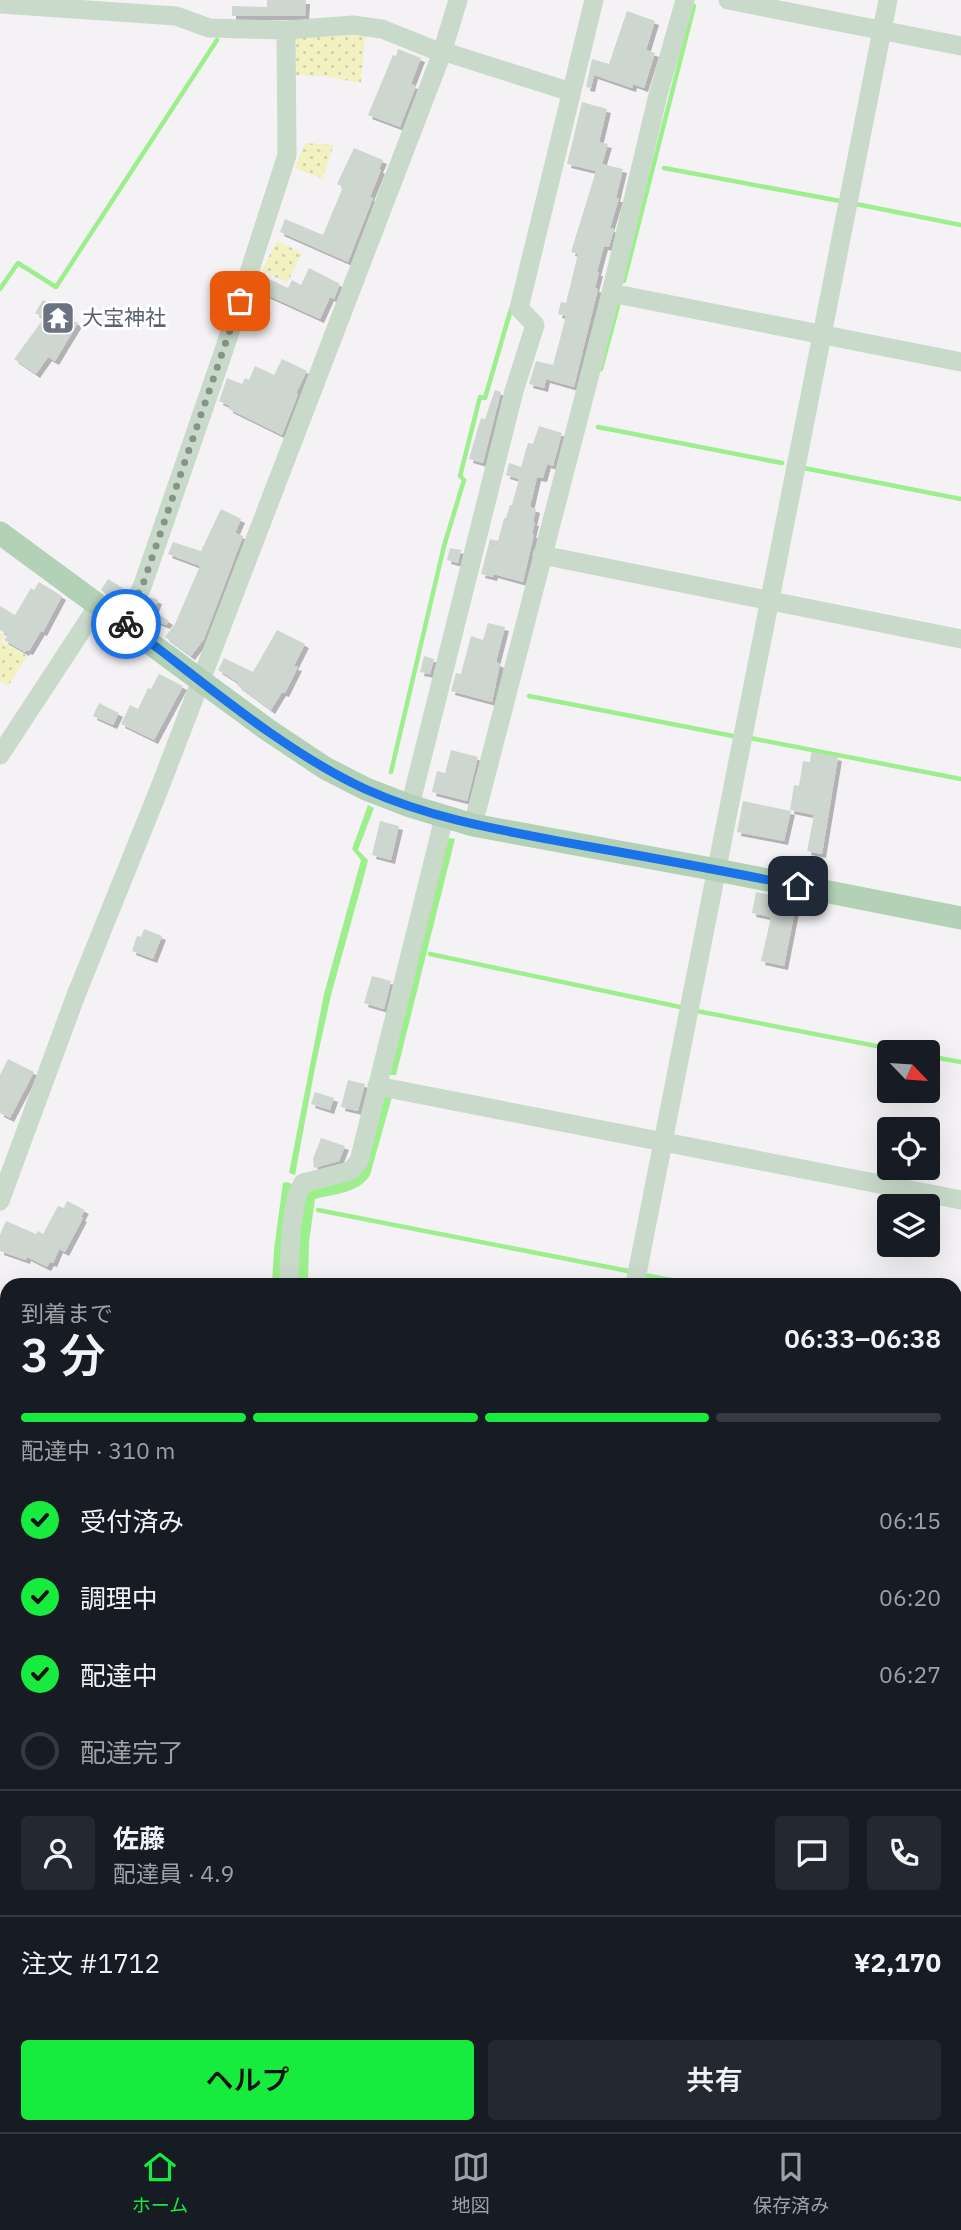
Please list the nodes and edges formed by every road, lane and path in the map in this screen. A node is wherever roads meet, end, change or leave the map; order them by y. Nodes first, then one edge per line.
1 (458, 0) edge
2 (594, 0) edge
3 (685, 0) edge
4 (728, 0) edge
5 (888, 0) edge
6 (0, 4) edge
7 (286, 30) junction
8 (882, 30) junction
9 (961, 46) edge
10 (442, 52) junction
11 (570, 92) junction
12 (611, 293) junction
13 (822, 335) junction
14 (961, 362) edge
15 (1, 537) edge
16 (542, 555) junction
17 (768, 599) junction
18 (99, 604) junction
19 (122, 622) junction
20 (961, 639) edge
21 (201, 680) junction
22 (0, 755) edge
23 (410, 806) junction
24 (444, 818) junction
25 (473, 825) junction
26 (717, 870) junction
27 (961, 918) edge
28 (377, 1086) junction
29 (662, 1141) junction
30 (961, 1200) edge
31 (0, 1201) edge
32 (289, 1278) edge
33 (636, 1278) edge

1 - 10 street
2 - 11 street
3 - 12 street
4 - 8 street
5 - 8 street
6 - 7 street
7 - 10 street
7 - 19 street
8 - 9 street
8 - 13 street
10 - 11 street
10 - 21 street
11 - 23 street
12 - 13 street
12 - 16 street
13 - 14 street
13 - 17 street
15 - 18 main road
16 - 17 street
16 - 25 street
17 - 20 street
17 - 26 street
18 - 19 main road
18 - 22 street
19 - 21 main road
21 - 23 main road
21 - 31 street
23 - 24 main road
24 - 25 main road
24 - 28 street
25 - 26 main road
26 - 27 main road
26 - 29 street
28 - 29 street
28 - 32 street
29 - 30 street
29 - 33 street

